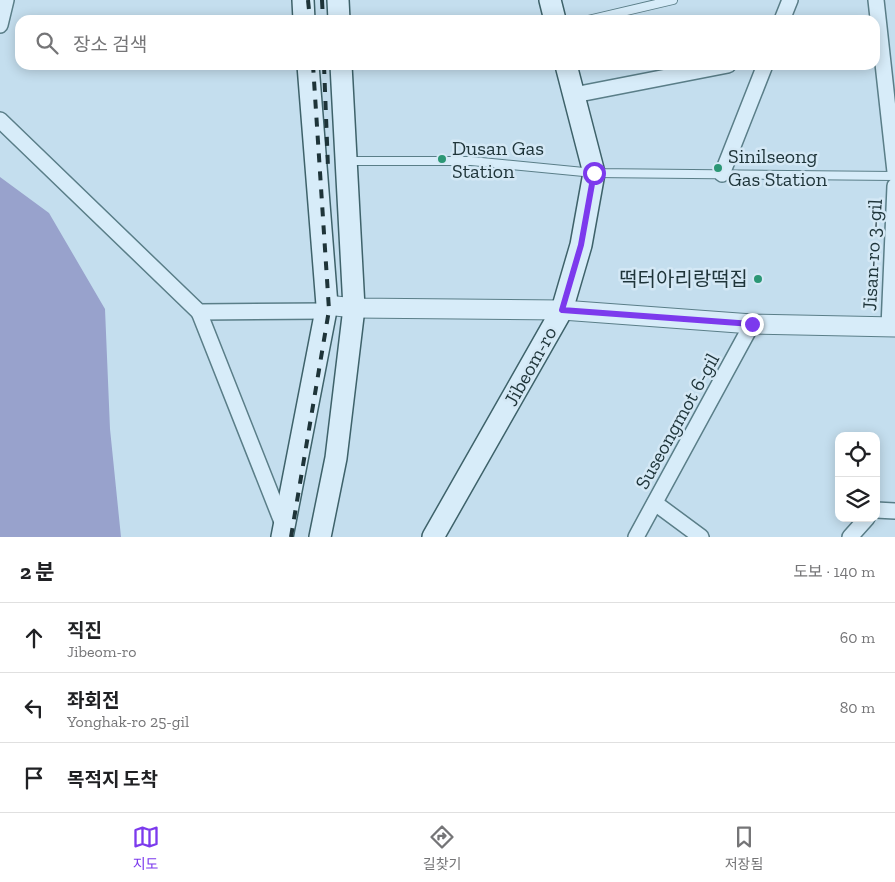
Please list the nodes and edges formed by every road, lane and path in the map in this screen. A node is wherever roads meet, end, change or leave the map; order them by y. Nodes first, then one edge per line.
1 (6, 0) edge
2 (303, 0) edge
3 (338, 0) edge
4 (550, 0) edge
5 (673, 0) edge
6 (790, 0) edge
7 (876, 0) edge
8 (304, 15) edge
9 (339, 15) edge
10 (554, 15) edge
11 (609, 15) edge
12 (784, 15) edge
13 (878, 15) edge
14 (0, 25) edge
15 (880, 36) edge
16 (308, 70) edge
17 (341, 70) edge
18 (567, 70) edge
19 (702, 70) edge
20 (762, 70) edge
21 (574, 95) junction
22 (0, 120) edge
23 (346, 161) junction
24 (895, 172) edge
25 (594, 173) junction
26 (722, 174) junction
27 (895, 176) edge
28 (895, 186) edge
29 (894, 236) edge
30 (326, 308) junction
31 (354, 308) junction
32 (562, 310) junction
33 (199, 312) junction
34 (752, 324) junction
35 (892, 327) edge
36 (655, 503) junction
37 (880, 510) edge
38 (895, 511) edge
39 (863, 522) edge
40 (283, 532) edge
41 (320, 537) edge
42 (433, 537) edge
43 (636, 537) edge
44 (701, 537) edge
45 (850, 537) edge

1 - 14 street
2 - 8 main road
3 - 9 main road
4 - 10 main road
5 - 11 lane
6 - 12 street
7 - 13 street, Jisan-ro 3-gil
15 - 24 street, Jisan-ro 3-gil
16 - 30 main road
17 - 23 main road
18 - 21 main road, Jibeom-ro
19 - 21 street
20 - 26 street
21 - 25 main road, Jibeom-ro
22 - 33 street
23 - 25 lane
23 - 31 main road
25 - 26 lane
25 - 32 main road, Jibeom-ro
26 - 27 lane
28 - 29 street, Jisan-ro 3-gil
29 - 35 street, Jisan-ro 3-gil
30 - 31 street
30 - 33 street
30 - 40 main road
31 - 32 street
31 - 41 main road
32 - 34 street
32 - 42 main road, Jibeom-ro
33 - 40 street
34 - 35 street
34 - 36 street, Suseongmot 6-gil
36 - 43 street, Suseongmot 6-gil
36 - 44 street
37 - 38 street
39 - 45 street

